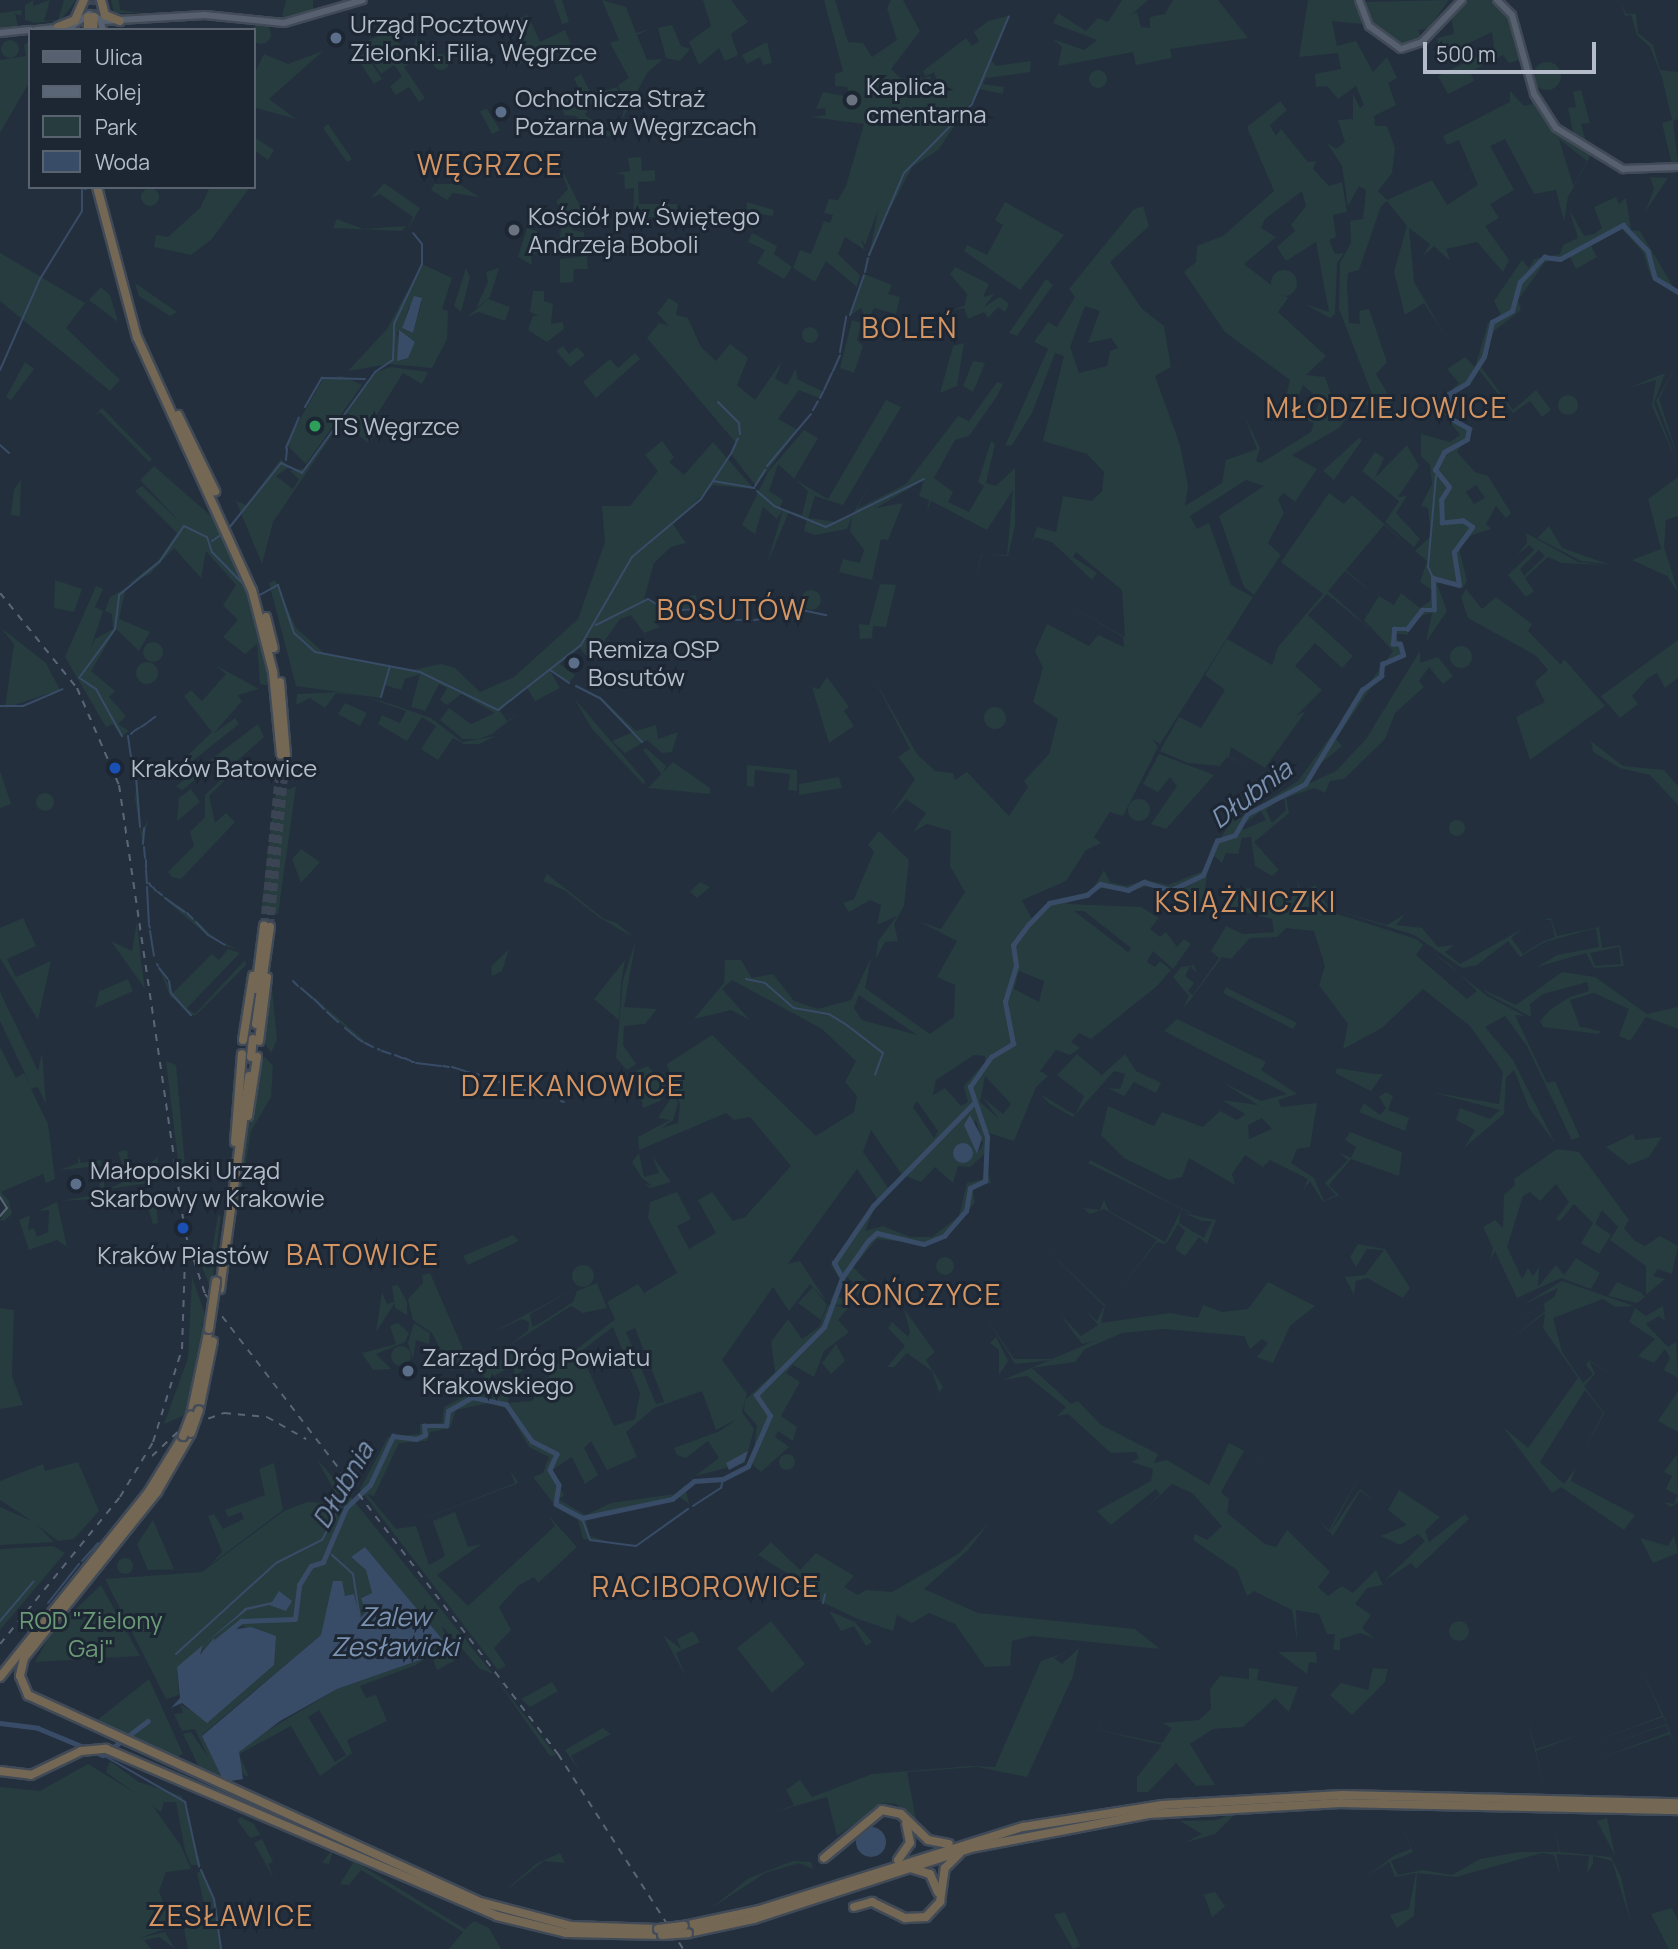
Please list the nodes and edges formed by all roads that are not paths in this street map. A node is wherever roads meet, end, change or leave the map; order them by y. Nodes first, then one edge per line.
1 (84, 0) edge
2 (101, 0) edge
3 (363, 0) edge
4 (1359, 0) edge
5 (1462, 0) edge
6 (1497, 0) edge
7 (91, 18) junction
8 (58, 27) junction
9 (111, 27) edge
10 (51, 28) edge
11 (79, 28) edge
12 (88, 28) edge
13 (93, 28) edge
14 (26, 33) edge
15 (0, 35) edge
16 (1678, 167) edge
17 (98, 189) edge
18 (103, 189) edge
19 (219, 506) junction
20 (284, 755) tunnel mouth
21 (267, 926) tunnel mouth
22 (264, 950) junction
23 (254, 1023) tunnel mouth
24 (251, 1040) junction
25 (249, 1056) junction
26 (247, 1076) tunnel mouth
27 (238, 1142) junction
28 (89, 1570) junction
29 (0, 1677) edge
30 (0, 1771) edge
31 (240, 1799) junction
32 (1678, 1803) edge
33 (1591, 1804) junction
34 (1678, 1810) edge
35 (968, 1845) junction
36 (893, 1867) junction

1 - 7 highway
1 - 8 highway
2 - 7 highway
2 - 9 highway
3 - 9 main road
4 - 5 main road
6 - 16 main road
7 - 8 main road
7 - 9 main road
7 - 9 main road
7 - 11 main road
7 - 12 highway
7 - 13 highway
8 - 10 main road
14 - 15 main road
17 - 19 highway
18 - 19 highway
19 - 20 highway
21 - 22 highway
22 - 23 highway
22 - 24 highway
22 - 24 highway
24 - 25 highway
25 - 27 highway
25 - 27 highway
26 - 27 highway
27 - 28 highway, bridge
28 - 29 highway
28 - 31 highway
30 - 31 highway
31 - 36 highway, bridge
32 - 33 highway
33 - 34 highway
33 - 35 highway
35 - 36 highway
35 - 36 highway
35 - 36 highway

